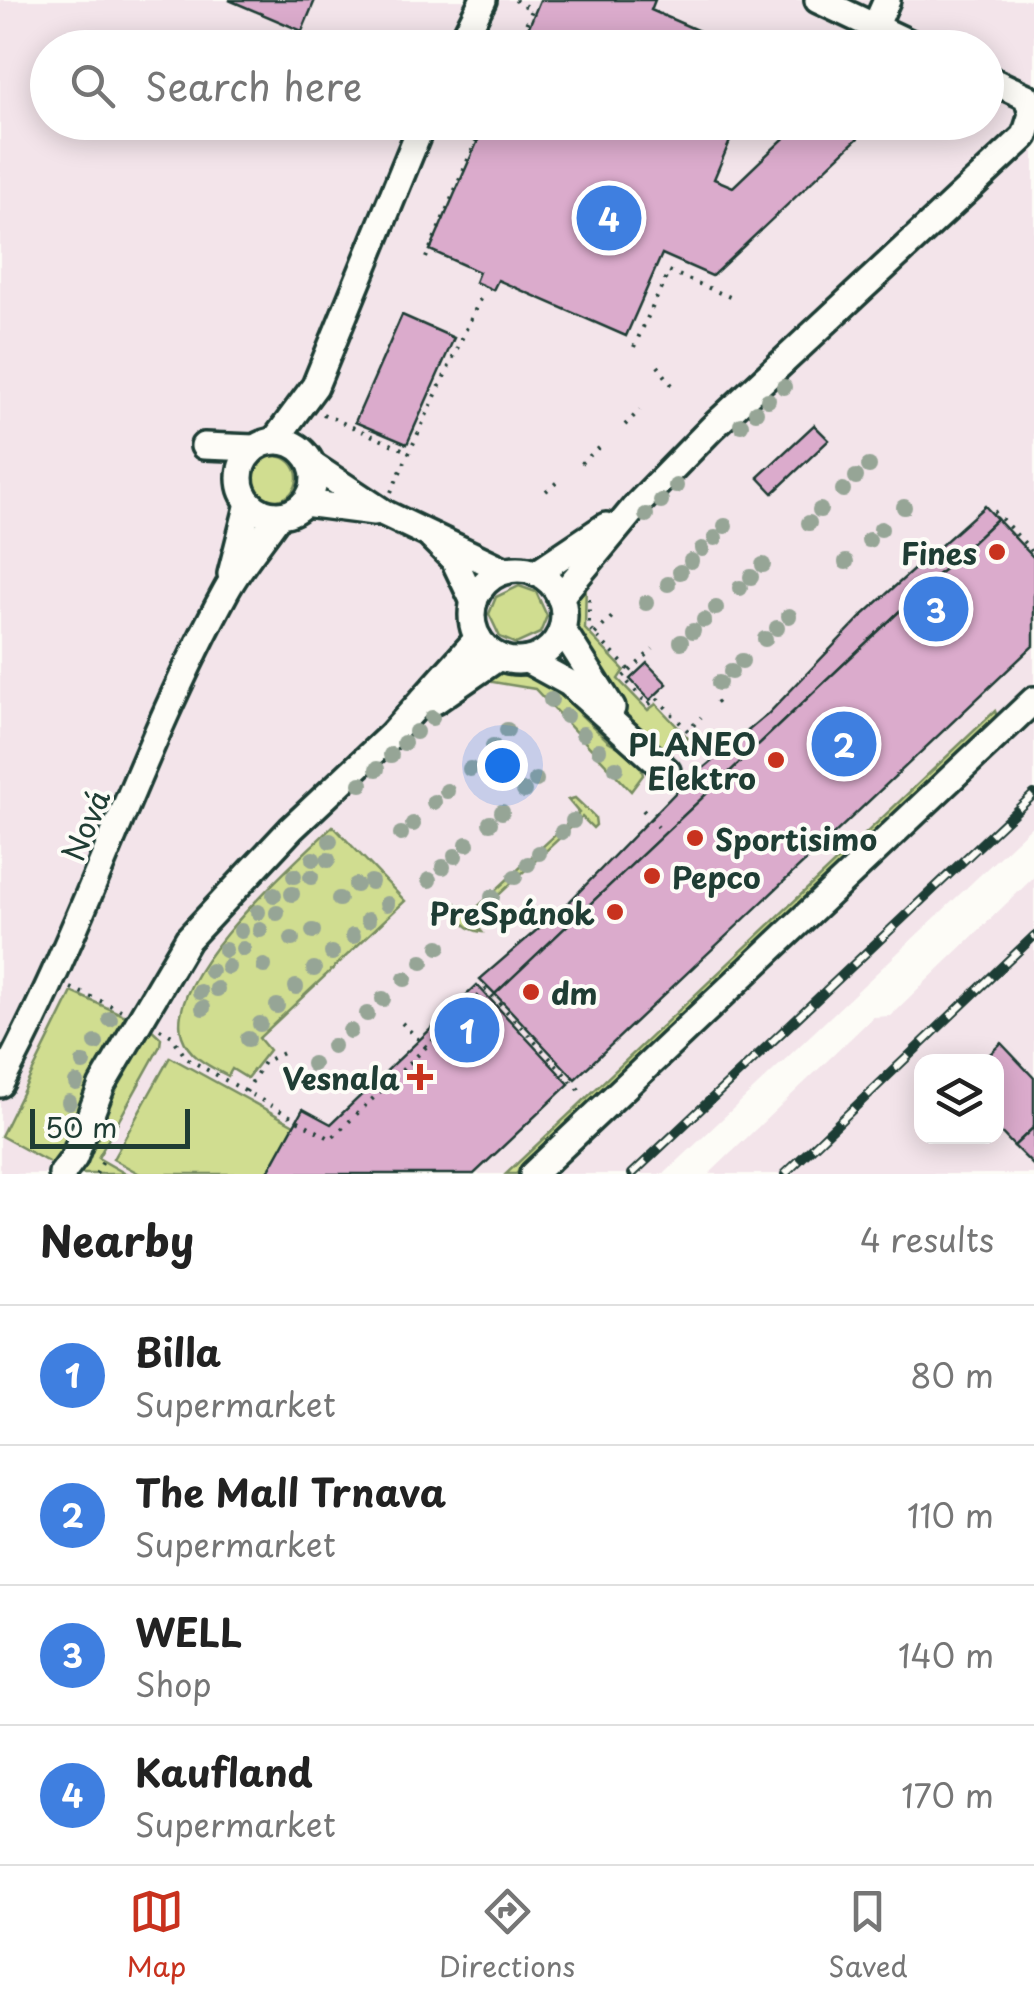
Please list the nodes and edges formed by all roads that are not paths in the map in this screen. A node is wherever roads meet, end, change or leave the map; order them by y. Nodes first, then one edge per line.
1 (818, 0) edge
2 (887, 0) edge
3 (482, 1) edge
4 (875, 27) junction
5 (468, 30) edge
6 (881, 30) edge
7 (1004, 89) edge
8 (1031, 105) edge
9 (417, 140) edge
10 (315, 386) junction
11 (264, 444) junction
12 (309, 460) junction
13 (244, 492) junction
14 (304, 503) junction
15 (388, 503) junction
16 (636, 507) junction
17 (278, 516) junction
18 (429, 534) junction
19 (506, 571) junction
20 (536, 573) junction
21 (227, 588) junction
22 (560, 597) junction
23 (474, 602) junction
24 (562, 629) junction
25 (478, 638) junction
26 (499, 658) junction
27 (527, 660) junction
28 (1034, 700) edge
29 (391, 735) junction
30 (636, 740) junction
31 (667, 771) dead end
32 (0, 1084) edge
33 (62, 1174) edge
34 (533, 1174) edge

1 - 4 street
2 - 4 street
3 - 5 street
4 - 6 street
7 - 8 street
8 - 16 street
9 - 10 street, Nová
10 - 11 street, Nová
10 - 12 street, Nová
11 - 12 street
11 - 13 street, Nová
11 - 13 street
12 - 14 street, Nová
12 - 15 street
13 - 17 street
13 - 21 street, Nová
14 - 15 street
14 - 17 street, Nová
15 - 18 street
16 - 20 street
16 - 22 street
17 - 21 street, Nová
18 - 19 street
18 - 23 street
19 - 20 street
19 - 23 street
20 - 22 street
21 - 32 street, Nová
22 - 24 street
23 - 25 street
24 - 27 street
24 - 30 street
25 - 26 street
25 - 29 street
26 - 27 street
26 - 29 street
27 - 30 street
28 - 34 street
29 - 33 street
30 - 31 street

